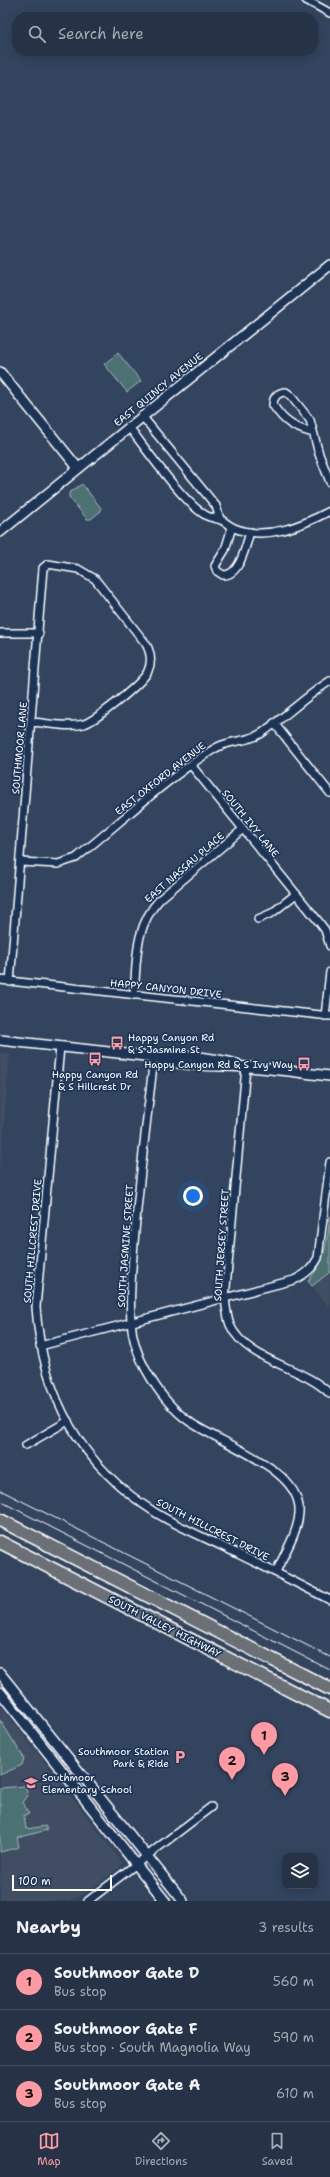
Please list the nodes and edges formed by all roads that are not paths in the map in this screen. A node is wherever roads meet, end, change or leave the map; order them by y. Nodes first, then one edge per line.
1 (306, 0) edge
2 (330, 13) edge
3 (330, 265) edge
4 (0, 372) edge
5 (142, 416) junction
6 (129, 427) junction
7 (313, 432) junction
8 (78, 468) junction
9 (330, 482) edge
10 (330, 512) edge
11 (220, 519) junction
12 (232, 527) junction
13 (0, 532) edge
14 (250, 532) junction
15 (0, 633) edge
16 (39, 633) junction
17 (330, 682) edge
18 (31, 722) junction
19 (274, 722) junction
20 (191, 765) junction
21 (330, 793) edge
22 (243, 829) junction
23 (20, 862) junction
24 (296, 894) junction
25 (258, 919) dead end
26 (330, 946) edge
27 (330, 972) edge
28 (0, 980) edge
29 (10, 982) junction
30 (134, 995) junction
31 (327, 1016) edge
32 (0, 1040) edge
33 (60, 1047) junction
34 (154, 1057) junction
35 (246, 1067) junction
36 (330, 1076) edge
37 (330, 1162) edge
38 (225, 1298) junction
39 (131, 1322) junction
40 (40, 1346) junction
41 (330, 1394) edge
42 (68, 1421) junction
43 (26, 1445) dead end
44 (0, 1520) edge
45 (0, 1542) edge
46 (276, 1572) junction
47 (330, 1600) edge
48 (0, 1673) edge
49 (330, 1688) edge
50 (0, 1692) edge
51 (330, 1711) edge
52 (211, 1806) dead end
53 (148, 1856) junction
54 (136, 1865) junction
55 (88, 1901) edge
56 (165, 1901) edge
57 (183, 1901) edge

1 - 2 street
3 - 5 street, EAST QUINCY AVENUE
4 - 8 street
5 - 6 street, EAST QUINCY AVENUE
5 - 11 street
6 - 8 street, EAST QUINCY AVENUE
6 - 11 street
7 - 7 street
7 - 9 street
8 - 13 street, EAST QUINCY AVENUE
10 - 14 street
11 - 12 street
12 - 14 street
12 - 14 street
15 - 16 street
16 - 18 street, SOUTHMOOR LANE
16 - 18 street, SOUTHMOOR LANE
17 - 19 street, EAST OXFORD AVENUE
18 - 23 street, SOUTHMOOR LANE
19 - 20 street, EAST OXFORD AVENUE
19 - 21 street
20 - 22 street, SOUTH IVY LANE
20 - 23 street, EAST OXFORD AVENUE
22 - 24 street, SOUTH IVY LANE
22 - 30 street, EAST NASSAU PLACE
23 - 29 street, SOUTHMOOR LANE
24 - 25 street
24 - 26 street, SOUTH IVY LANE
27 - 31 street
28 - 29 street, HAPPY CANYON DRIVE
29 - 30 street, HAPPY CANYON DRIVE
30 - 31 street, HAPPY CANYON DRIVE
32 - 33 street
33 - 34 street
33 - 40 street, SOUTH HILLCREST DRIVE
34 - 35 street
34 - 39 street, SOUTH JASMINE STREET
35 - 36 street
35 - 38 street, SOUTH JERSEY STREET
37 - 38 street
38 - 39 street
38 - 41 street, SOUTH JERSEY STREET
39 - 40 street
39 - 46 street, SOUTH JASMINE STREET
40 - 42 street, SOUTH HILLCREST DRIVE
42 - 43 street
42 - 46 street, SOUTH HILLCREST DRIVE
44 - 49 highway, SOUTH VALLEY HIGHWAY
45 - 51 highway, SOUTH VALLEY HIGHWAY
46 - 47 street, SOUTH HILLCREST DRIVE
48 - 53 street
50 - 54 street
52 - 53 street
53 - 54 street
53 - 57 street
54 - 55 street
54 - 56 street

